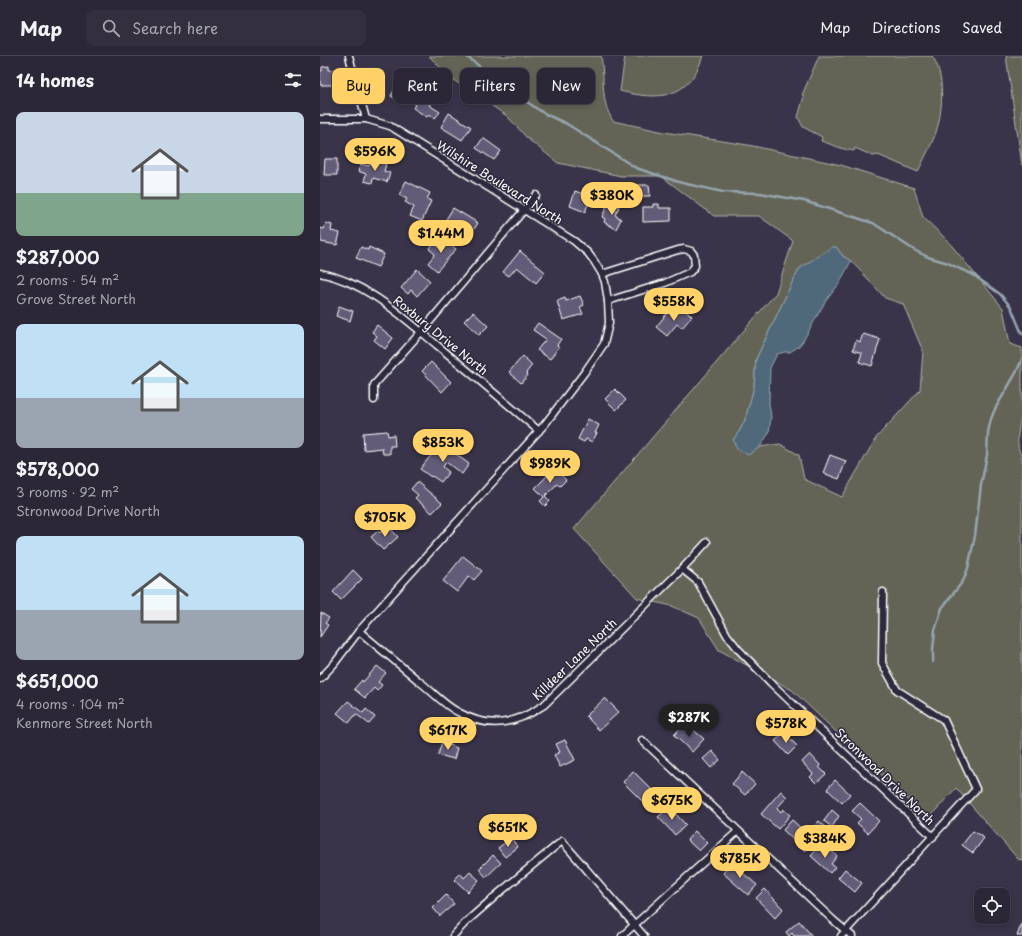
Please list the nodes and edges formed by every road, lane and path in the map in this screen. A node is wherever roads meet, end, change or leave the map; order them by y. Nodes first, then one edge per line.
1 (349, 56) edge
2 (320, 119) edge
3 (366, 119) junction
4 (536, 195) dead end
5 (524, 210) junction
6 (320, 273) edge
7 (602, 274) junction
8 (608, 301) junction
9 (422, 332) junction
10 (374, 400) dead end
11 (538, 431) junction
12 (707, 542) dead end
13 (682, 569) junction
14 (883, 592) dead end
15 (359, 631) junction
16 (320, 679) edge
17 (642, 740) dead end
18 (738, 831) junction
19 (933, 837) junction
20 (634, 925) junction
21 (843, 934) edge
22 (453, 936) edge
23 (622, 936) edge
24 (644, 936) edge
25 (852, 936) edge

1 - 3 street
2 - 3 street, Wilshire Boulevard North
3 - 5 street, Wilshire Boulevard North
4 - 5 street
5 - 7 street, Wilshire Boulevard North
5 - 9 street
6 - 9 street, Roxbury Drive North
7 - 8 street, Wilshire Boulevard North
7 - 8 street
8 - 11 street, Wilshire Boulevard North
9 - 10 street
9 - 11 street, Roxbury Drive North
11 - 15 street, Wilshire Boulevard North
12 - 13 street, Killdeer Lane North
13 - 15 street, Killdeer Lane North
13 - 19 street, Stronwood Drive North
14 - 19 street
15 - 16 street, Wilshire Boulevard North
17 - 18 street
18 - 20 street
18 - 21 street
19 - 21 street
20 - 22 street
20 - 23 street
20 - 24 street
21 - 25 street

